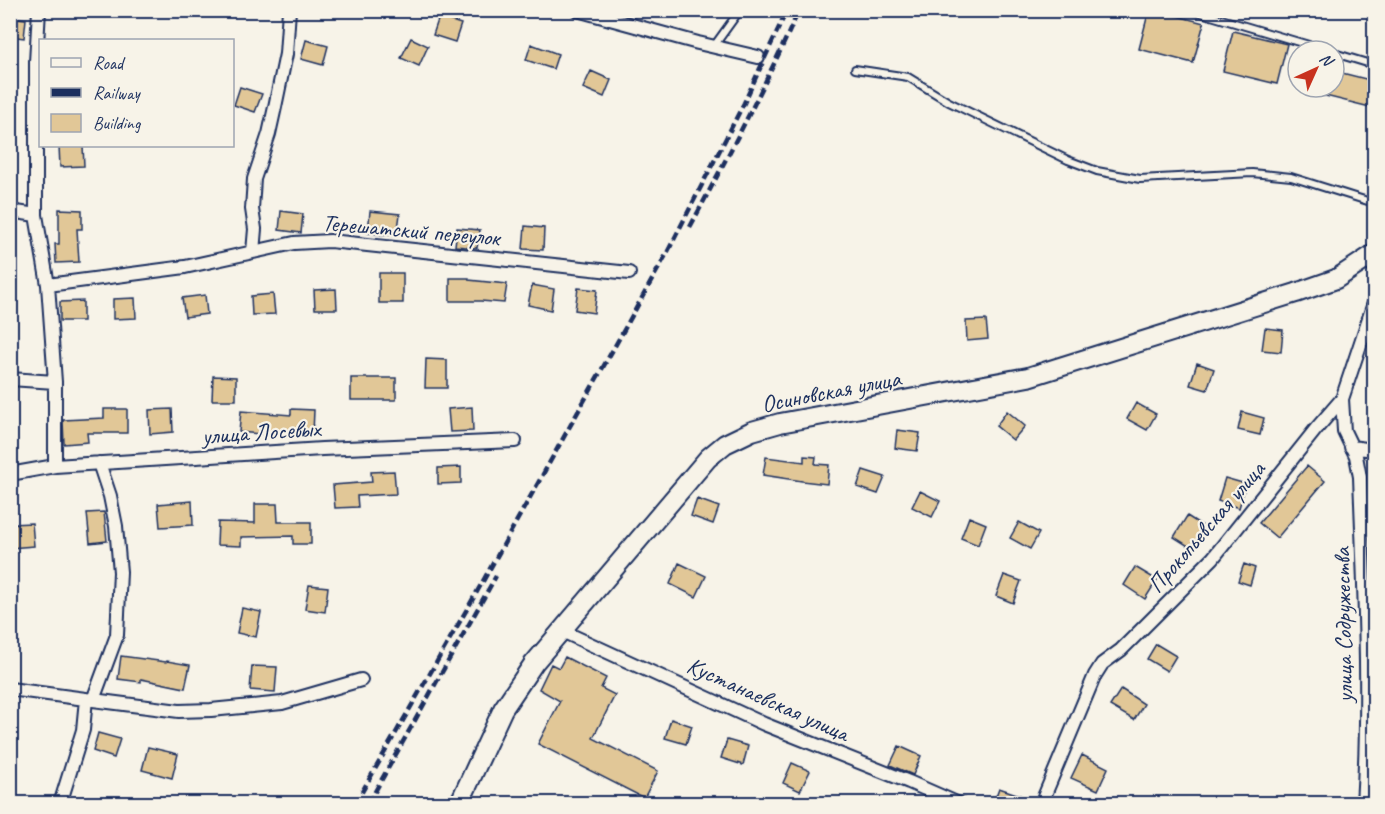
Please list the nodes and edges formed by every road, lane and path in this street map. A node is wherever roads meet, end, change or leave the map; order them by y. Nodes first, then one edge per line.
1 (39, 10) edge
2 (289, 10) edge
3 (577, 10) edge
4 (740, 10) edge
5 (1191, 10) edge
6 (1289, 39) edge
7 (713, 47) junction
8 (1346, 56) edge
9 (758, 57) dead end
10 (1374, 64) edge
11 (855, 69) dead end
12 (1374, 203) edge
13 (10, 211) edge
14 (36, 215) junction
15 (253, 252) junction
16 (1374, 254) edge
17 (629, 273) dead end
18 (48, 285) junction
19 (1374, 303) edge
20 (10, 379) edge
21 (54, 382) junction
22 (1342, 399) junction
23 (515, 441) dead end
24 (1351, 447) junction
25 (1374, 450) edge
26 (99, 463) junction
27 (55, 466) junction
28 (10, 474) edge
29 (562, 631) junction
30 (361, 680) dead end
31 (10, 689) edge
32 (90, 699) junction
33 (1370, 756) edge
34 (60, 804) edge
35 (459, 804) edge
36 (959, 804) edge
37 (1041, 804) edge
38 (1363, 804) edge

1 - 14 street
2 - 15 street
3 - 7 street
4 - 7 lane
5 - 6 lane
7 - 9 street
8 - 10 lane
11 - 12 lane
13 - 14 street
14 - 18 street
15 - 17 street, Терешатский переулок
15 - 18 street, Терешатский переулок
16 - 29 main road, Осиновская улица
18 - 21 street
19 - 22 street, Прокопьевская улица
20 - 21 street
21 - 27 street
22 - 24 street, улица Содружества
22 - 37 street, Прокопьевская улица
23 - 26 street, улица Лосевых
24 - 25 street
24 - 33 street, улица Содружества
26 - 27 street, улица Лосевых
26 - 32 street
27 - 28 street, улица Лосевых
29 - 35 main road, Осиновская улица
29 - 36 street, Кустанаевская улица
30 - 32 street
31 - 32 street
32 - 34 street
33 - 38 street, улица Содружества

